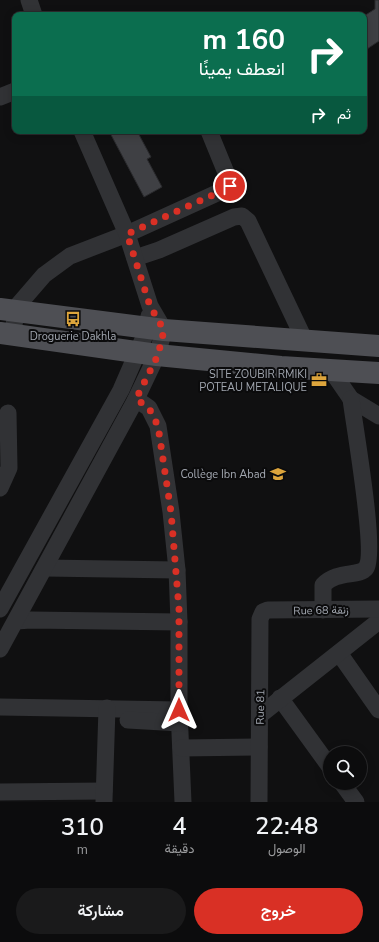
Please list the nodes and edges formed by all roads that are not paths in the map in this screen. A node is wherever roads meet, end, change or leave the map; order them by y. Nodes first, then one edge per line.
1 (29, 0) edge
2 (33, 12) edge
3 (12, 92) edge
4 (0, 97) edge
5 (83, 134) edge
6 (210, 134) edge
7 (127, 234) junction
8 (135, 258) junction
9 (8, 309) edge
10 (156, 329) junction
11 (6, 333) edge
12 (306, 341) junction
13 (379, 346) edge
14 (148, 354) junction
15 (331, 370) junction
16 (379, 373) edge
17 (136, 399) junction
18 (351, 399) junction
19 (8, 413) dead end
20 (379, 416) edge
21 (0, 488) edge
22 (45, 568) junction
23 (177, 570) junction
24 (1, 604) edge
25 (379, 609) edge
26 (323, 610) junction
27 (263, 612) joint
28 (16, 621) junction
29 (379, 621) edge
30 (179, 622) junction
31 (0, 649) edge
32 (338, 653) junction
33 (280, 698) junction
34 (0, 706) edge
35 (379, 710) edge
36 (107, 713) junction
37 (260, 715) junction
38 (180, 717) junction
39 (259, 747) junction
40 (181, 748) junction
41 (323, 757) edge
42 (347, 790) edge
43 (0, 792) edge
44 (104, 796) edge
45 (183, 802) edge
46 (260, 802) edge
47 (356, 802) edge

1 - 2 street
3 - 4 street
5 - 7 street
6 - 7 street
7 - 8 street
7 - 9 street
8 - 10 street
8 - 12 street
9 - 10 main road
9 - 11 street
10 - 12 main road
10 - 14 street
11 - 14 main road
12 - 13 main road
14 - 15 main road
14 - 17 street
14 - 24 street
15 - 16 main road
15 - 18 street
17 - 22 street
17 - 23 street
18 - 20 street
18 - 26 street
19 - 21 street
22 - 23 street
22 - 28 street
23 - 30 street
25 - 26 street, Rue 68 زنقة
26 - 27 street, Rue 68 زنقة
27 - 37 street, Rue 81
28 - 30 street
28 - 31 street
29 - 32 street
30 - 38 street
32 - 33 street
32 - 35 street
33 - 37 street
33 - 41 street
34 - 36 street
36 - 38 street
36 - 44 street
37 - 39 street, Rue 81
38 - 40 street
39 - 40 street
39 - 46 street, Rue 81
40 - 45 street
42 - 47 street
43 - 44 street

